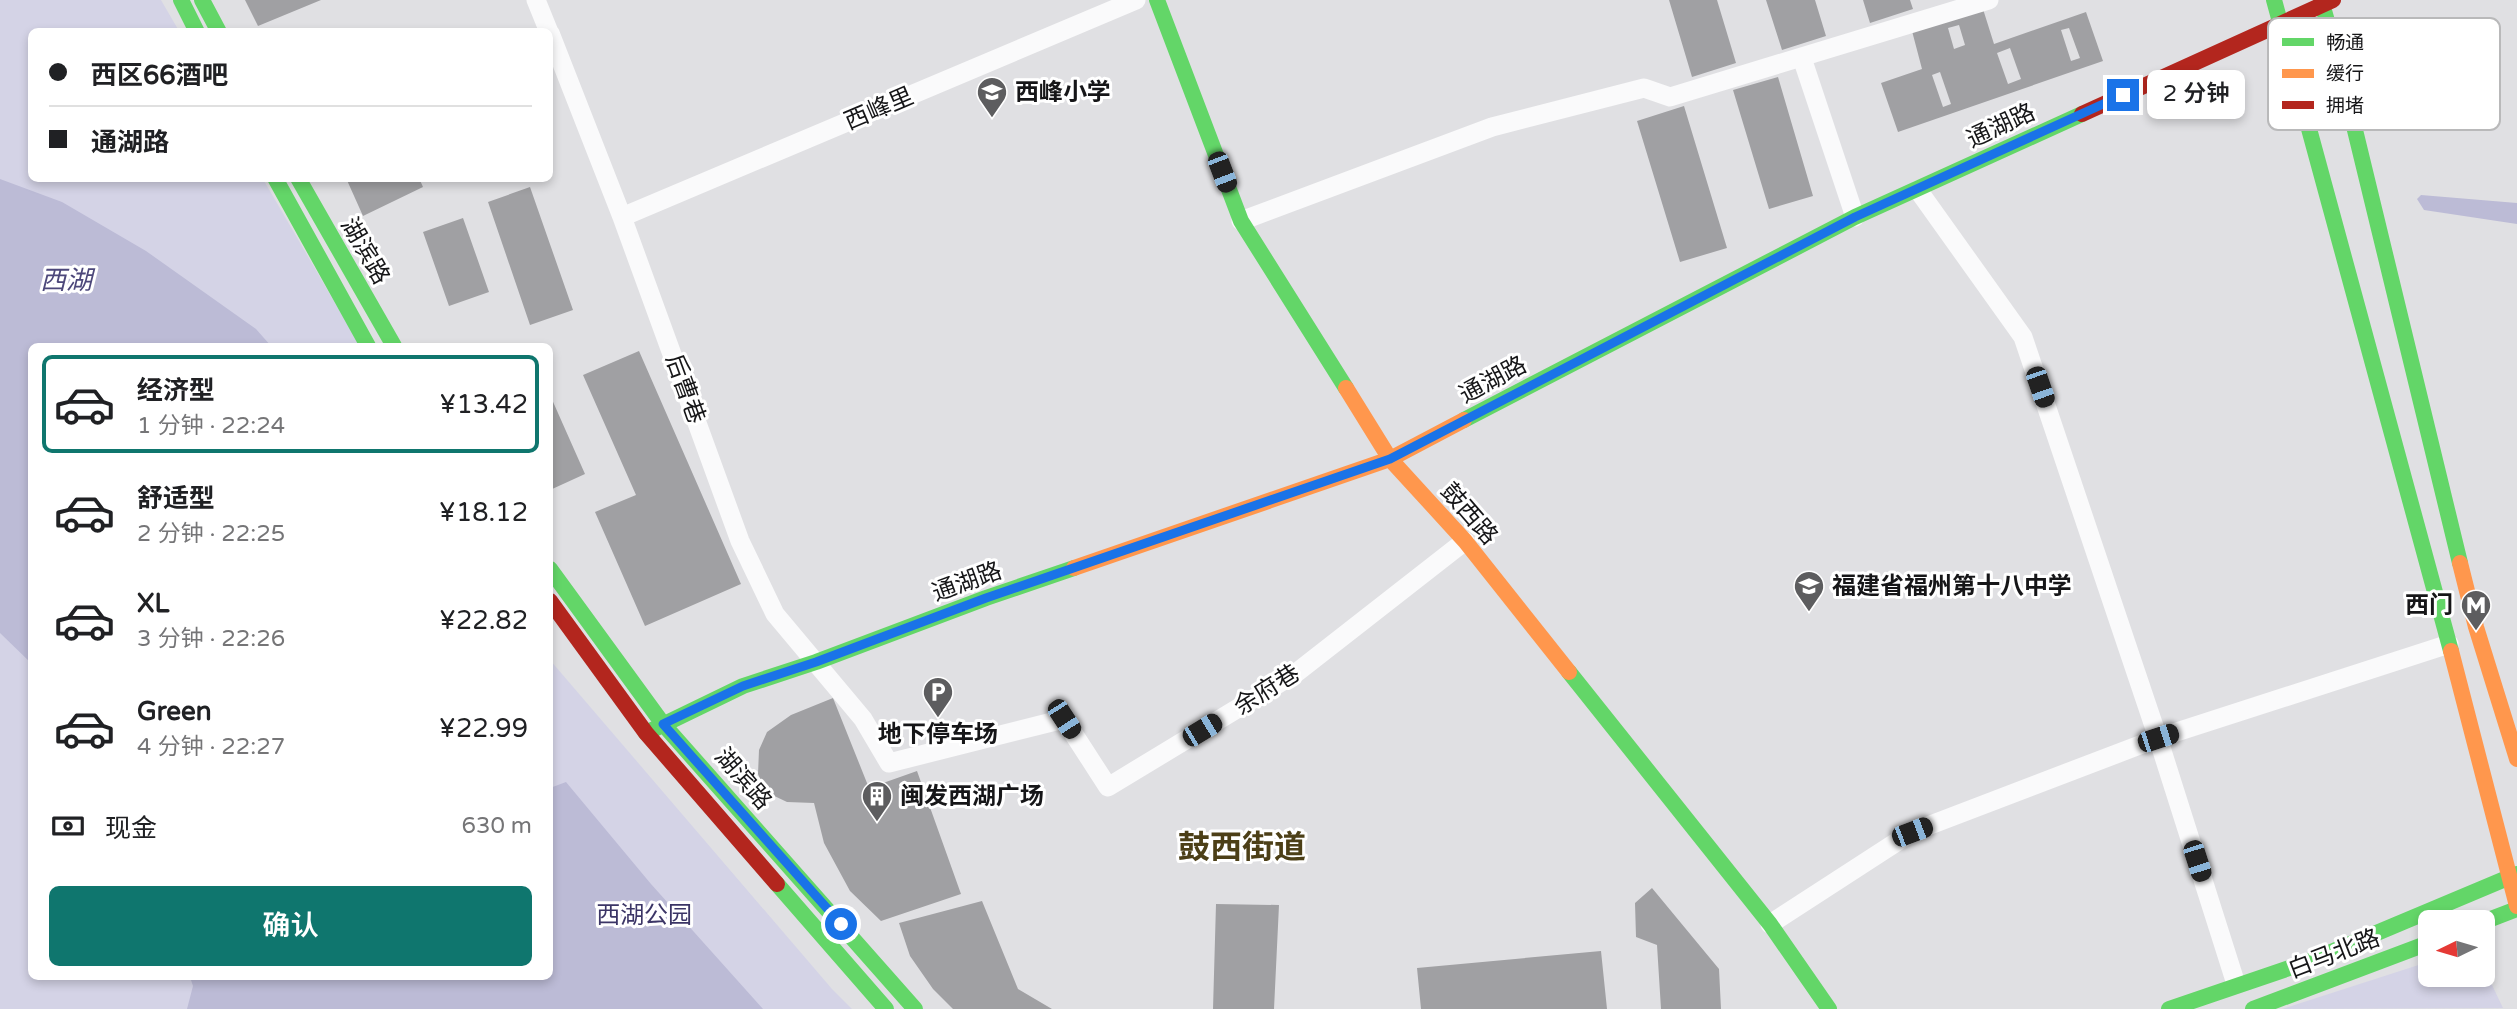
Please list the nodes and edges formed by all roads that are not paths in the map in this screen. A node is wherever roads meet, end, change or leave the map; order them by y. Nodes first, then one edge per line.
1 (181, 0) edge
2 (202, 0) edge
3 (536, 0) edge
4 (1136, 0) edge
5 (1157, 0) edge
6 (1989, 0) edge
7 (2274, 0) edge
8 (2326, 2) edge
9 (2279, 18) edge
10 (2293, 18) edge
11 (195, 28) edge
12 (217, 28) edge
13 (547, 28) edge
14 (2268, 30) edge
15 (553, 42) edge
16 (1802, 58) junction
17 (2310, 130) edge
18 (2357, 130) edge
19 (277, 182) edge
20 (300, 182) edge
21 (1918, 190) junction
22 (622, 217) junction
23 (1855, 217) junction
24 (1241, 221) junction
25 (366, 343) edge
26 (392, 343) edge
27 (1390, 459) junction
28 (1465, 541) junction
29 (553, 573) edge
30 (553, 605) edge
31 (2449, 644) junction
32 (816, 662) junction
33 (863, 719) joint
34 (663, 724) junction
35 (646, 733) junction
36 (2158, 738) junction
37 (2517, 759) edge
38 (2513, 876) edge
39 (2517, 907) edge
40 (2496, 916) edge
41 (1770, 925) junction
42 (2418, 947) edge
43 (2236, 984) junction
44 (886, 1009) edge
45 (915, 1009) edge
46 (1829, 1009) edge
47 (2169, 1009) edge
48 (2253, 1009) edge

1 - 11 main road
2 - 12 main road
3 - 13 street, 后曹巷
4 - 22 street, 西峰里
5 - 24 main road, 鼓西路
6 - 16 street
7 - 9 main road
8 - 10 main road, 通湖路
14 - 21 main road, 通湖路
15 - 22 street, 后曹巷
16 - 23 street
16 - 24 street
17 - 31 main road
18 - 37 main road
19 - 25 main road, 湖滨路
20 - 26 main road, 湖滨路
21 - 23 main road, 通湖路
21 - 36 street
22 - 32 street, 后曹巷
23 - 27 main road, 通湖路
24 - 27 main road, 鼓西路
27 - 28 main road, 鼓西路
27 - 32 main road, 通湖路
28 - 33 street, 余府巷
28 - 41 main road, 鼓西路
29 - 34 main road, 湖滨路
30 - 35 main road, 湖滨路
31 - 36 street
31 - 38 main road
32 - 33 street, 后曹巷
32 - 34 main road, 通湖路
34 - 35 main road, 通湖路
34 - 45 main road, 湖滨路
35 - 44 main road, 湖滨路
36 - 41 street
36 - 43 street
38 - 39 main road
38 - 43 main road
39 - 40 main road
41 - 46 main road, 鼓西路
42 - 48 main road, 白马北路
43 - 47 main road

